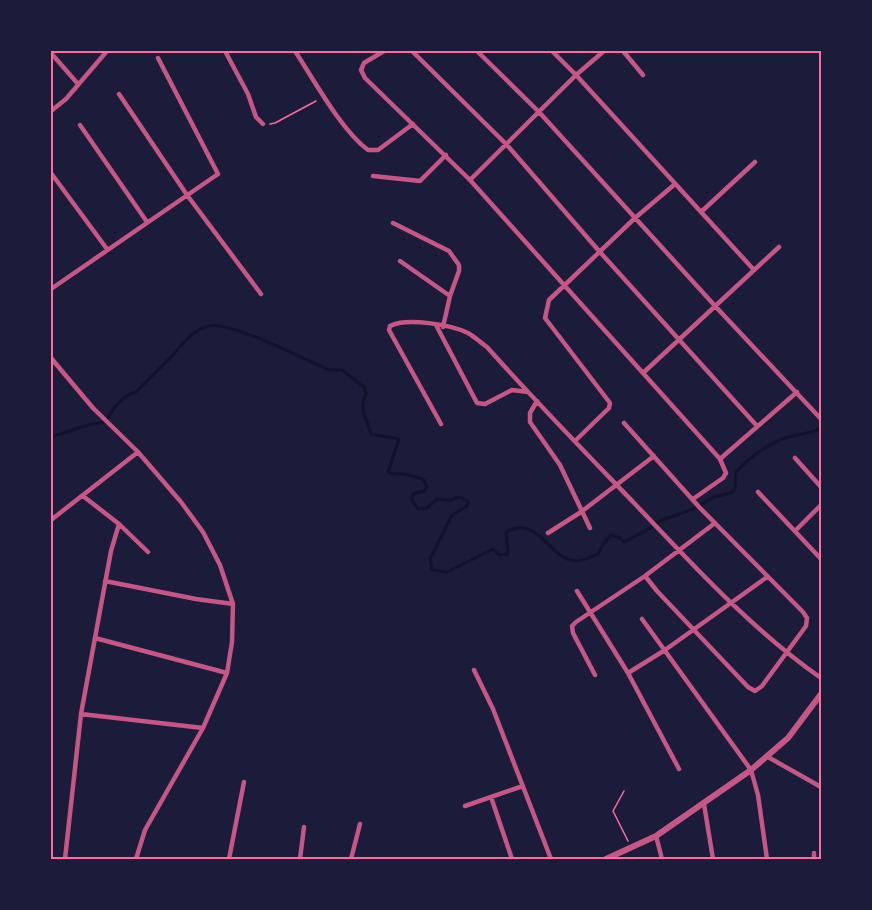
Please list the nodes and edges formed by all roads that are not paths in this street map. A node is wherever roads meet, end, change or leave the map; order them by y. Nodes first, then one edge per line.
1 (106, 51) edge
2 (225, 51) edge
3 (295, 51) edge
4 (384, 51) edge
5 (412, 51) edge
6 (477, 51) edge
7 (552, 51) edge
8 (604, 51) edge
9 (622, 51) edge
10 (51, 53) edge
11 (158, 58) dead end
12 (576, 75) junction
13 (643, 75) dead end
14 (78, 84) junction
15 (119, 94) dead end
16 (51, 111) edge
17 (538, 112) junction
18 (263, 124) road end
19 (413, 124) junction
20 (80, 125) dead end
21 (507, 145) junction
22 (446, 156) junction
23 (755, 162) dead end
24 (51, 173) edge
25 (373, 176) dead end
26 (470, 180) junction
27 (675, 184) junction
28 (187, 195) junction
29 (701, 212) junction
30 (635, 218) junction
31 (147, 222) junction
32 (393, 223) dead end
33 (779, 247) dead end
34 (107, 249) junction
35 (599, 251) junction
36 (400, 261) dead end
37 (754, 270) junction
38 (563, 284) junction
39 (51, 289) edge
40 (261, 294) dead end
41 (450, 296) junction
42 (716, 307) junction
43 (436, 325) junction
44 (443, 327) junction
45 (678, 339) junction
46 (51, 358) edge
47 (643, 373) junction
48 (528, 392) junction
49 (797, 392) junction
50 (537, 401) junction
51 (821, 418) edge
52 (624, 423) dead end
53 (441, 424) dead end
54 (757, 426) junction
55 (575, 441) junction
56 (138, 452) junction
57 (654, 456) junction
58 (795, 458) dead end
59 (720, 459) junction
60 (617, 485) junction
61 (821, 487) edge
62 (758, 492) dead end
63 (83, 496) junction
64 (694, 500) junction
65 (821, 505) edge
66 (581, 512) junction
67 (51, 520) edge
68 (715, 523) junction
69 (119, 524) junction
70 (590, 528) dead end
71 (795, 531) junction
72 (548, 533) dead end
73 (680, 551) junction
74 (148, 552) dead end
75 (821, 559) edge
76 (645, 576) junction
77 (767, 577) junction
78 (105, 581) junction
79 (577, 591) dead end
80 (233, 603) junction
81 (730, 603) junction
82 (591, 613) junction
83 (642, 619) dead end
84 (694, 630) junction
85 (95, 638) junction
86 (665, 650) junction
87 (786, 653) junction
88 (474, 670) dead end
89 (227, 672) junction
90 (627, 673) junction
91 (595, 675) dead end
92 (821, 678) edge
93 (821, 694) edge
94 (81, 714) junction
95 (203, 728) junction
96 (768, 757) junction
97 (679, 769) dead end
98 (751, 770) junction
99 (244, 782) dead end
100 (524, 786) junction
101 (821, 787) edge
102 (491, 796) junction
103 (704, 804) junction
104 (465, 806) dead end
105 (360, 824) dead end
106 (304, 827) dead end
107 (656, 836) junction
108 (65, 859) edge
109 (136, 859) edge
110 (229, 859) edge
111 (300, 859) edge
112 (351, 859) edge
113 (512, 859) edge
114 (551, 859) edge
115 (606, 859) edge
116 (662, 859) edge
117 (713, 859) edge
118 (766, 859) edge

1 - 14 street
2 - 18 street
3 - 19 street
4 - 19 street
5 - 21 street
6 - 17 street
7 - 12 street
8 - 12 street
9 - 13 street
10 - 14 street
11 - 28 street
12 - 17 street
12 - 27 street
14 - 16 street
15 - 28 street
17 - 21 street
17 - 30 street
19 - 22 street
20 - 31 street
21 - 26 street
21 - 35 street
22 - 25 street
22 - 26 street
23 - 29 street
24 - 34 street
26 - 38 street
27 - 29 street
27 - 30 street
28 - 31 street
28 - 40 street
29 - 37 street
30 - 35 street
30 - 42 street
31 - 34 street
32 - 41 street
33 - 37 street
34 - 39 street
35 - 38 street
35 - 45 street
36 - 41 street
37 - 42 street
38 - 47 street
38 - 55 street
41 - 44 street
42 - 45 street
42 - 49 street
43 - 44 street
43 - 48 street
43 - 53 street
44 - 48 street
45 - 47 street
45 - 54 street
46 - 56 street
47 - 59 street
48 - 50 street
49 - 51 street
49 - 54 street
50 - 55 street
50 - 66 street
52 - 57 street
54 - 59 street
55 - 60 street
56 - 63 street
56 - 80 street
57 - 60 street
57 - 64 street
58 - 61 street
59 - 64 street
60 - 66 street
60 - 73 street
62 - 71 street
63 - 67 street
63 - 69 street
64 - 68 street
65 - 71 street
66 - 70 street
66 - 72 street
68 - 73 street
68 - 77 street
69 - 74 street
69 - 78 street
71 - 75 street
73 - 76 street
73 - 81 street
76 - 82 street
76 - 84 street
77 - 81 street
77 - 87 street
78 - 80 street
78 - 85 street
79 - 82 street
80 - 89 street
81 - 84 street
81 - 87 street
82 - 90 street
82 - 91 street
83 - 86 street
84 - 86 street
84 - 87 street
85 - 89 street
85 - 94 street
86 - 90 street
86 - 98 street
87 - 92 street
88 - 100 street
89 - 95 street
90 - 97 street
93 - 96 street
94 - 95 street
94 - 108 street
95 - 109 street
96 - 98 street
96 - 101 street
98 - 103 street
98 - 118 street
99 - 110 street
100 - 102 street
100 - 114 street
102 - 104 street
102 - 113 street
103 - 107 street
103 - 117 street
105 - 112 street
106 - 111 street
107 - 115 street
107 - 116 street

